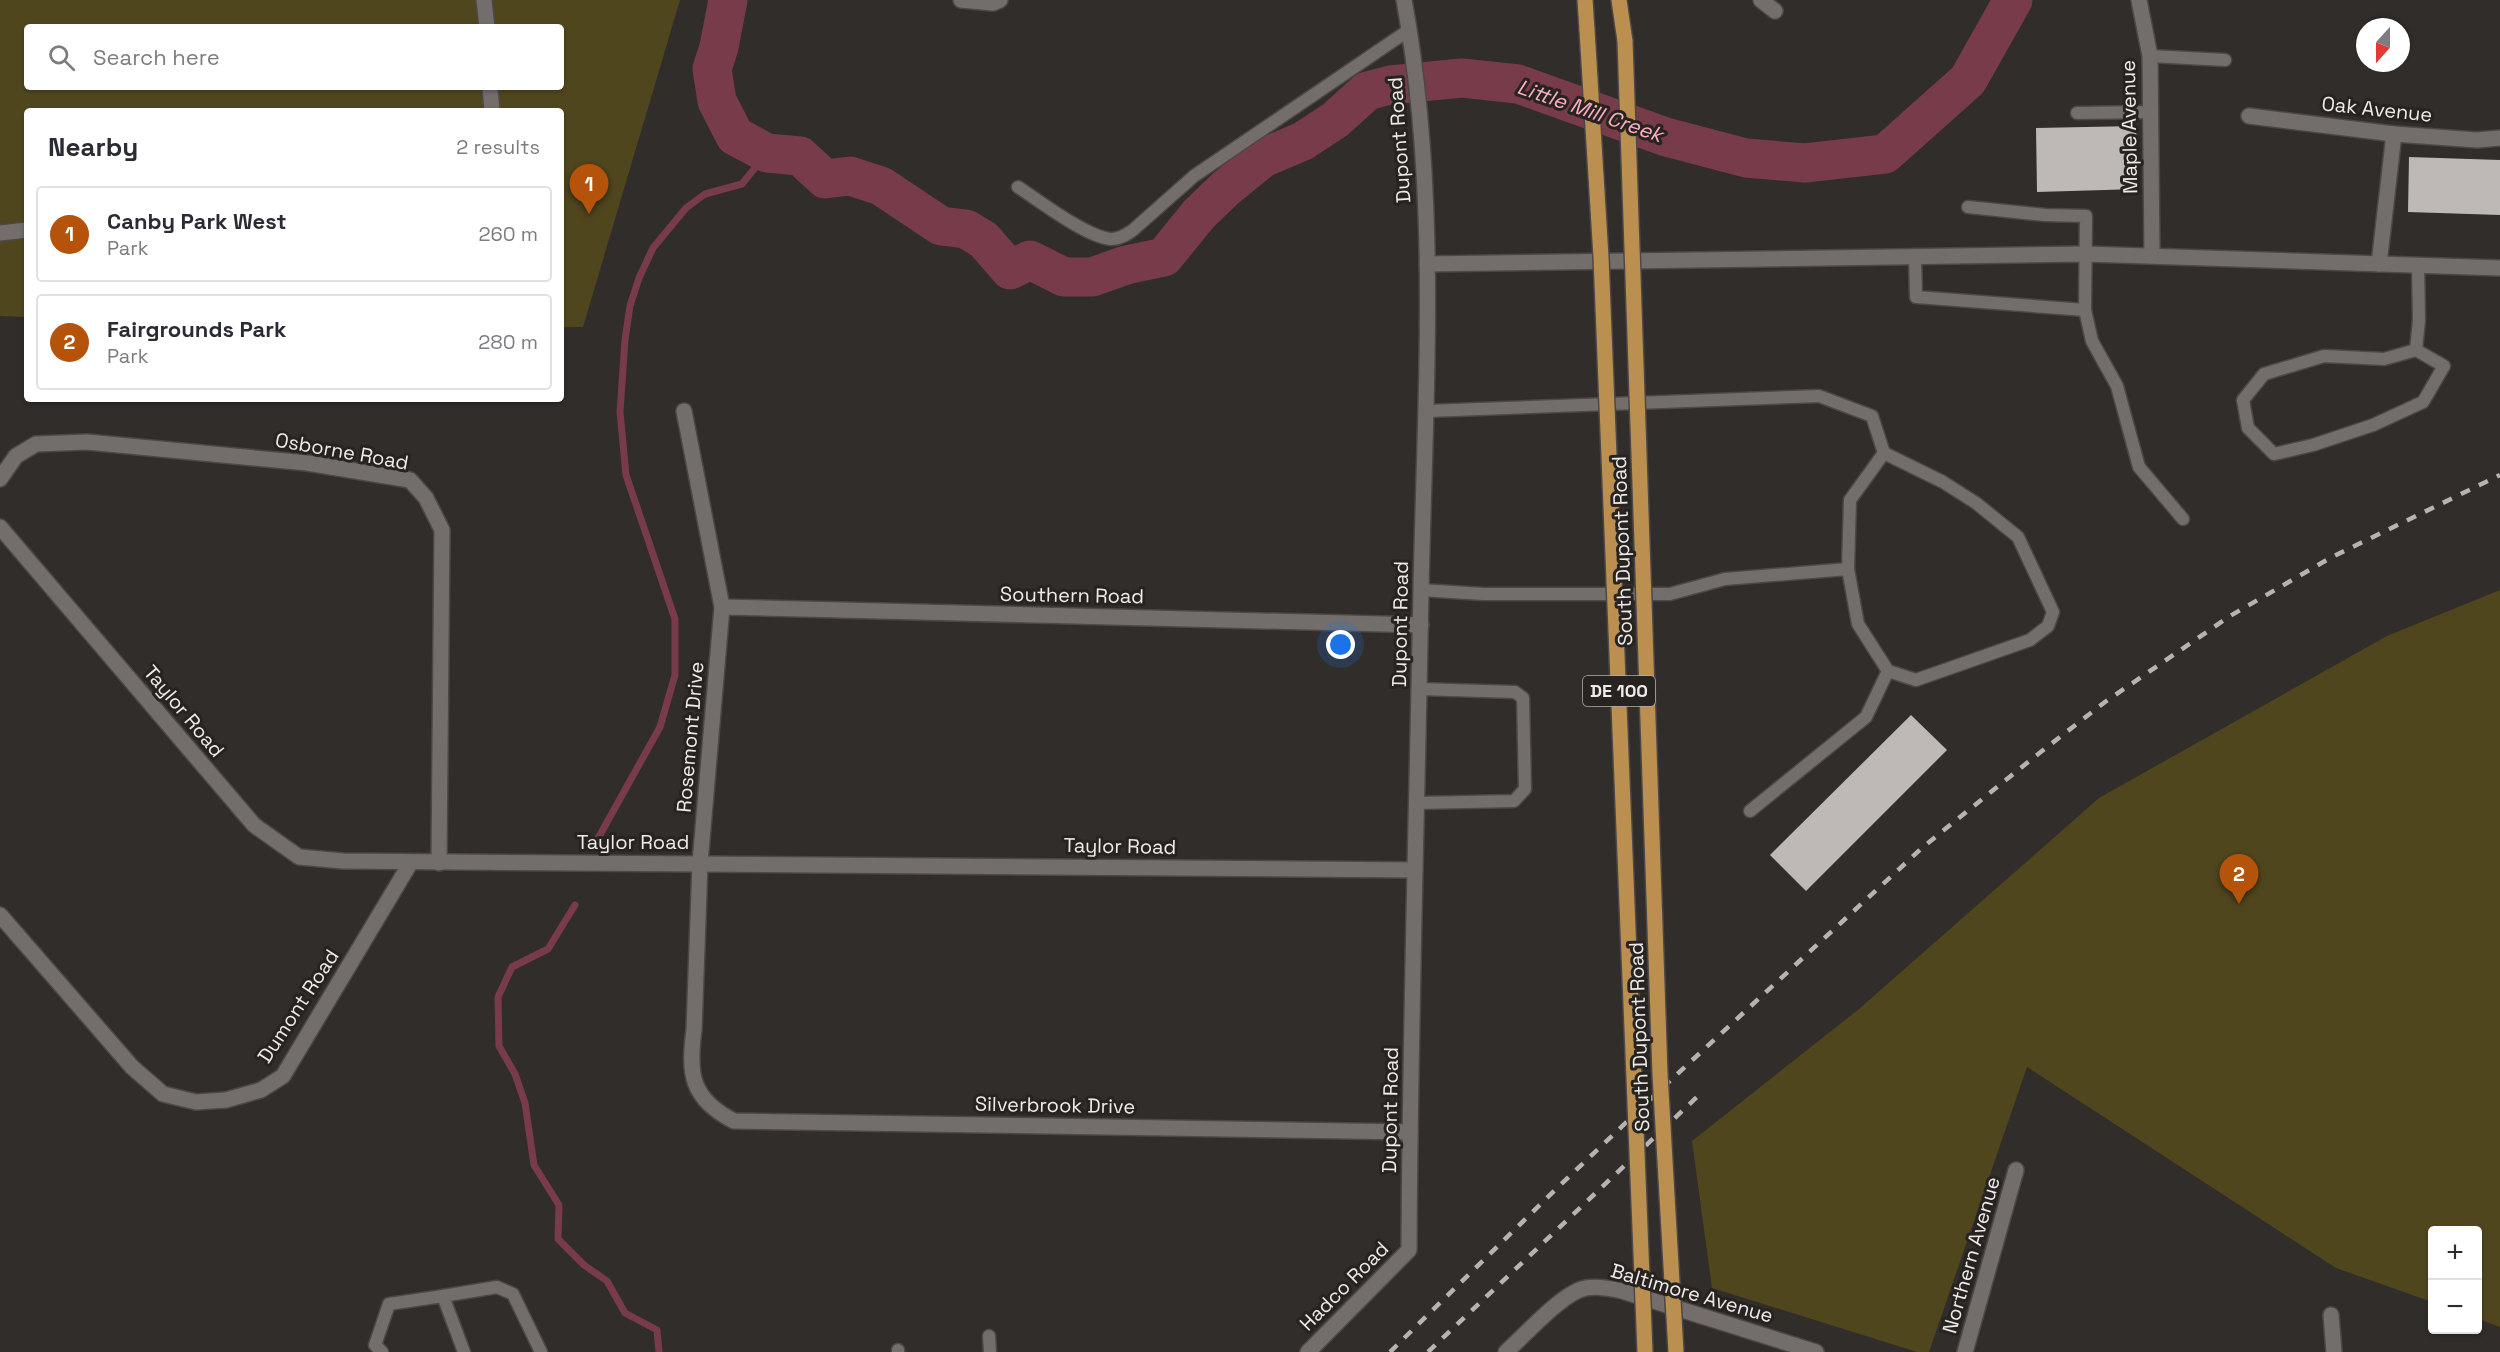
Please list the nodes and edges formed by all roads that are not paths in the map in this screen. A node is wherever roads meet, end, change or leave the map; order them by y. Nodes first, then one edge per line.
1 (484, 0) edge
2 (962, 0) edge
3 (1000, 0) edge
4 (1404, 0) edge
5 (1585, 0) edge
6 (1619, 0) edge
7 (1761, 0) edge
8 (2139, 0) edge
9 (1775, 11) dead end
10 (487, 24) edge
11 (1409, 30) junction
12 (2150, 56) junction
13 (2225, 60) dead end
14 (490, 90) edge
15 (492, 108) edge
16 (2151, 112) junction
17 (2077, 113) dead end
18 (2249, 116) dead end
19 (2394, 134) junction
20 (2500, 138) edge
21 (1018, 187) dead end
22 (1968, 207) dead end
23 (24, 230) edge
24 (0, 233) edge
25 (2086, 254) junction
26 (1915, 255) junction
27 (2152, 255) junction
28 (1427, 264) junction
29 (2379, 264) junction
30 (2418, 265) junction
31 (2500, 268) edge
32 (2085, 310) junction
33 (2416, 350) junction
34 (684, 411) dead end
35 (1427, 411) junction
36 (1884, 453) junction
37 (0, 479) edge
38 (2183, 519) dead end
39 (0, 527) edge
40 (1848, 569) junction
41 (1421, 590) junction
42 (722, 607) junction
43 (1421, 625) junction
44 (1888, 671) junction
45 (1419, 689) junction
46 (1416, 803) junction
47 (1750, 811) dead end
48 (411, 862) junction
49 (439, 863) junction
50 (700, 863) junction
51 (1415, 870) junction
52 (0, 915) edge
53 (706, 1102) joint
54 (1410, 1132) junction
55 (2016, 1170) dead end
56 (1409, 1250) joint
57 (443, 1296) junction
58 (2331, 1315) dead end
59 (989, 1336) dead end
60 (382, 1352) edge
61 (464, 1352) edge
62 (542, 1352) edge
63 (990, 1352) edge
64 (1308, 1352) edge
65 (1506, 1352) edge
66 (1645, 1352) edge
67 (1676, 1352) edge
68 (1816, 1352) edge
69 (1965, 1352) edge
70 (2334, 1352) edge

1 - 10 street
2 - 3 street
4 - 11 street, Dupont Road
5 - 66 main road, South Dupont Road / DE 100, bridge
6 - 67 main road, South Dupont Road / DE 100, bridge
7 - 9 street
8 - 12 street, Maple Avenue
11 - 21 lane
11 - 28 street, Dupont Road
12 - 13 lane
12 - 16 street, Maple Avenue
14 - 15 street
16 - 17 lane
16 - 27 street, Maple Avenue
18 - 19 street, Oak Avenue
19 - 20 street, Oak Avenue
19 - 29 street
22 - 25 lane
23 - 24 street
25 - 26 street
25 - 27 street
25 - 32 lane
26 - 28 street
26 - 32 lane
27 - 29 street
28 - 35 street, Dupont Road
29 - 30 street
30 - 31 street
30 - 33 lane
32 - 38 lane
33 - 33 lane
34 - 42 street, Rosemont Drive
35 - 36 lane
35 - 41 street, Dupont Road
36 - 40 lane
36 - 44 lane
37 - 49 street, Osborne Road
39 - 48 street, Taylor Road
40 - 41 lane
40 - 44 lane
41 - 43 street, Dupont Road
42 - 43 street, Southern Road
42 - 50 street, Rosemont Drive
43 - 45 street, Dupont Road
44 - 47 lane
45 - 46 street, Dupont Road
45 - 46 lane
46 - 51 street, Dupont Road
48 - 49 street, Taylor Road
48 - 52 street, Dumont Road
49 - 50 street, Taylor Road
50 - 51 street, Taylor Road
50 - 53 street, Rosemont Drive
51 - 54 street, Dupont Road
53 - 54 street, Silverbrook Drive
54 - 56 street, Dupont Road
55 - 69 street, Northern Avenue
56 - 64 street, Hadco Road
57 - 60 lane
57 - 61 lane
57 - 62 lane
58 - 70 street
59 - 63 lane
65 - 68 street, Baltimore Avenue

